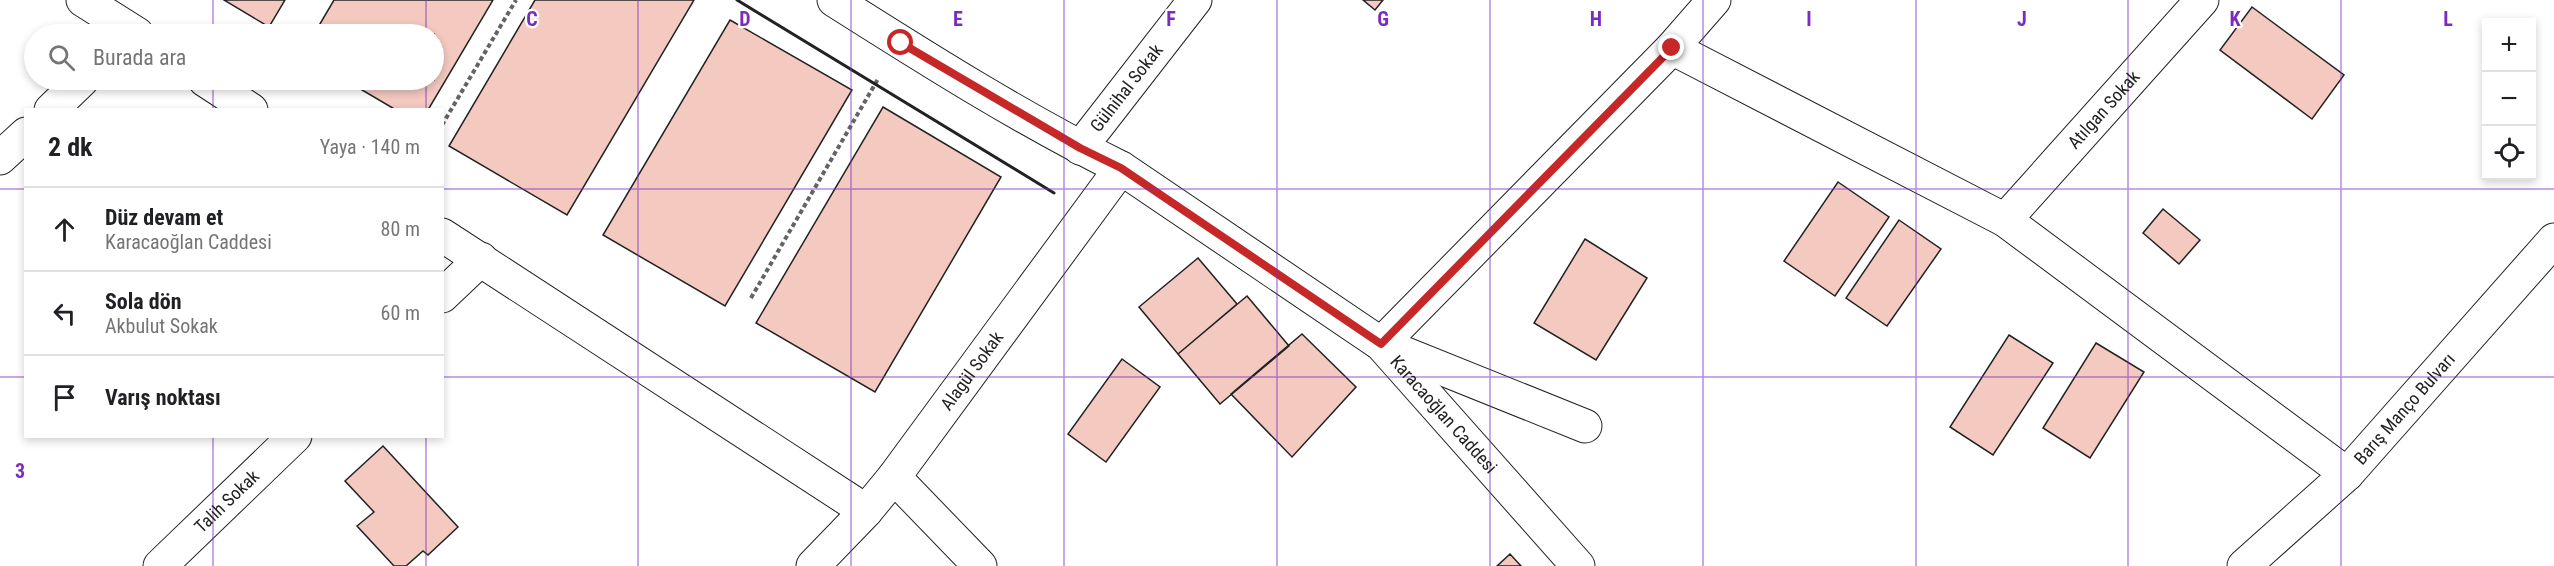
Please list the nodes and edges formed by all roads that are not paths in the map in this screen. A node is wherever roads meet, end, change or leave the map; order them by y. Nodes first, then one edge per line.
1 (83, 0) edge
2 (834, 0) edge
3 (1195, 0) edge
4 (1714, 0) edge
5 (2202, 0) edge
6 (118, 24) edge
7 (1672, 48) junction
8 (72, 90) edge
9 (220, 90) edge
10 (53, 108) edge
11 (248, 108) edge
12 (24, 136) edge
13 (1080, 148) junction
14 (0, 158) edge
15 (1121, 168) junction
16 (2006, 220) junction
17 (444, 236) edge
18 (2554, 240) edge
19 (481, 259) junction
20 (444, 294) edge
21 (1381, 344) junction
22 (1586, 426) dead end
23 (293, 438) edge
24 (2347, 474) junction
25 (894, 477) junction
26 (866, 511) junction
27 (160, 566) edge
28 (813, 566) edge
29 (980, 566) edge
30 (1578, 566) edge
31 (2244, 566) edge

1 - 6 street
2 - 13 street, Karacaoğlan Caddesi
3 - 13 street, Gülnihal Sokak
4 - 7 street
5 - 16 street, Atılgan Sokak
7 - 16 street
7 - 21 street
8 - 10 street
9 - 11 street
12 - 14 street
13 - 15 street, Karacaoğlan Caddesi
15 - 21 street, Karacaoğlan Caddesi
15 - 25 street, Alagül Sokak
16 - 24 street
17 - 19 street
18 - 24 street, Barış Manço Bulvarı
19 - 20 street
19 - 26 street
21 - 22 street
21 - 30 street, Karacaoğlan Caddesi
23 - 27 street, Talih Sokak
24 - 31 street, Barış Manço Bulvarı
25 - 26 street, Alagül Sokak
25 - 29 street
26 - 28 street, Alagül Sokak

